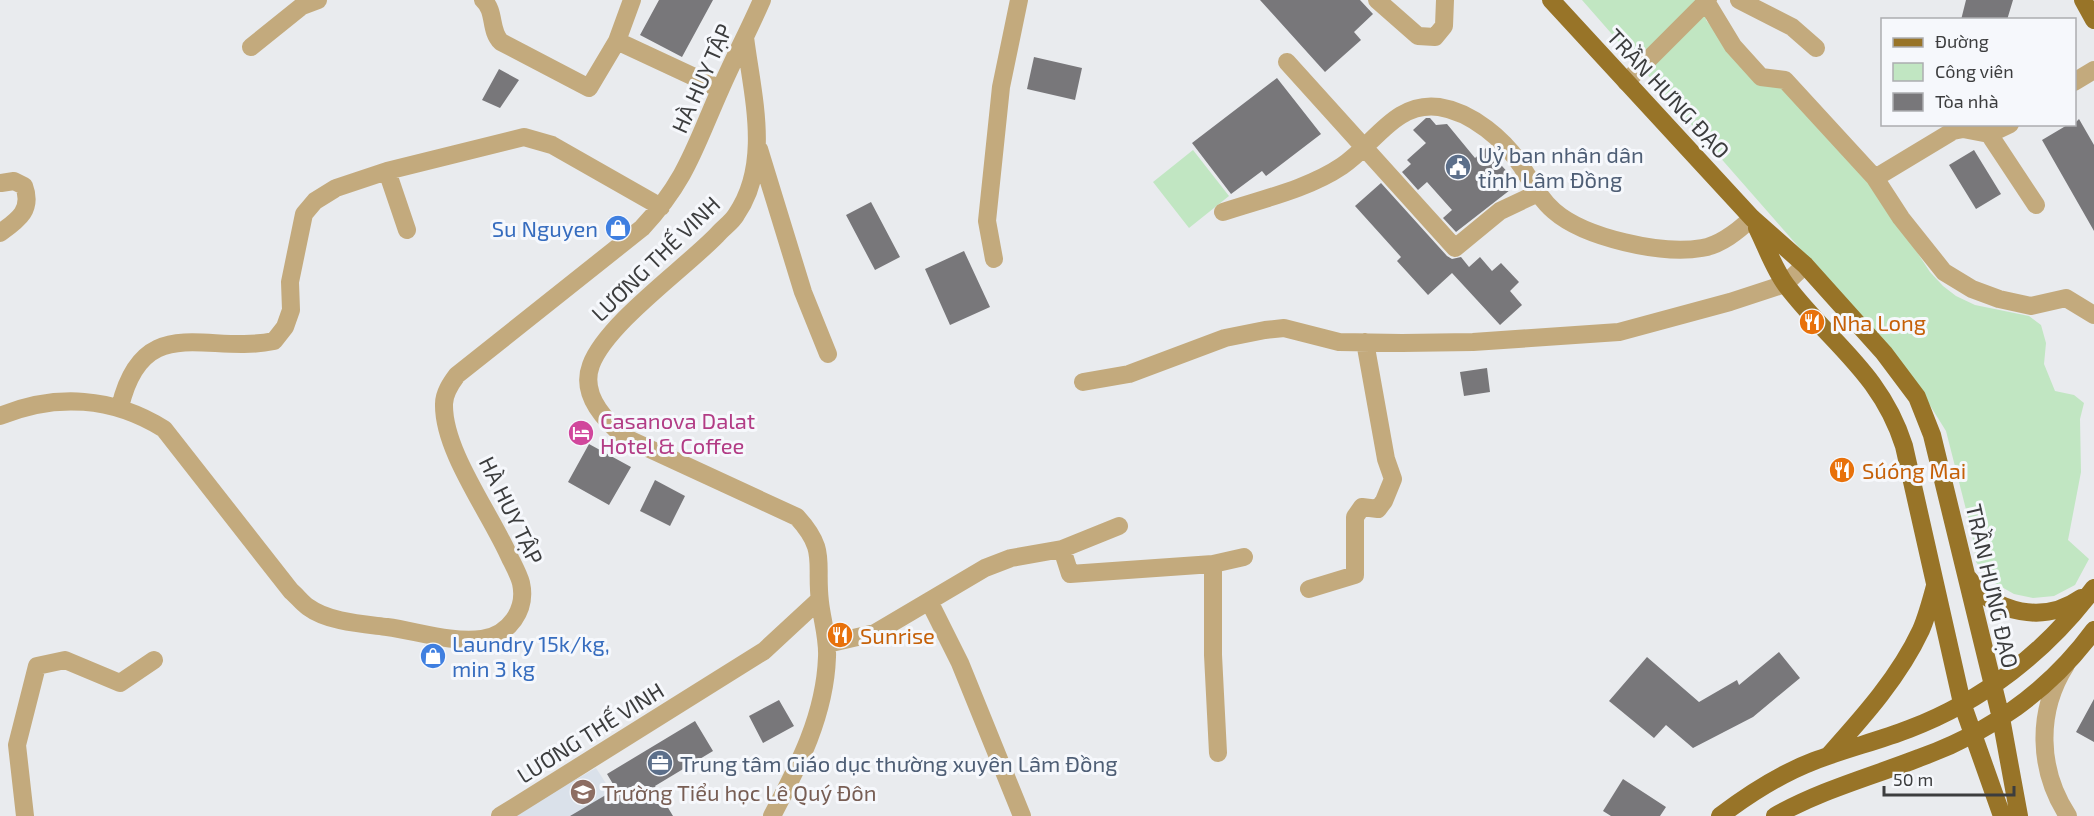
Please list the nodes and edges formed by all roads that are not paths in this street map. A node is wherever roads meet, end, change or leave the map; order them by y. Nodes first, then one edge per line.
1 (318, 0) edge
2 (483, 0) edge
3 (632, 0) edge
4 (762, 0) edge
5 (1019, 0) edge
6 (1377, 0) edge
7 (1445, 0) edge
8 (1551, 0) edge
9 (1739, 0) edge
10 (1707, 2) edge
11 (746, 37) junction
12 (617, 41) junction
13 (251, 47) dead end
14 (1816, 48) dead end
15 (1287, 62) dead end
16 (2094, 70) edge
17 (2076, 81) edge
18 (1626, 82) junction
19 (720, 88) junction
20 (2006, 126) edge
21 (1989, 134) junction
22 (1365, 146) junction
23 (758, 148) junction
24 (387, 171) junction
25 (1875, 178) junction
26 (1, 183) edge
27 (1538, 193) junction
28 (2036, 205) dead end
29 (662, 207) junction
30 (1223, 212) dead end
31 (1752, 218) junction
32 (407, 230) dead end
33 (0, 233) edge
34 (994, 260) dead end
35 (1805, 266) junction
36 (1785, 284) junction
37 (2094, 315) edge
38 (1365, 342) junction
39 (828, 354) dead end
40 (1083, 382) dead end
41 (120, 407) junction
42 (0, 416) edge
43 (1119, 526) dead end
44 (1062, 549) junction
45 (1244, 557) dead end
46 (1213, 564) junction
47 (1966, 575) junction
48 (1936, 584) junction
49 (2094, 587) edge
50 (1310, 589) dead end
51 (819, 600) junction
52 (929, 601) junction
53 (2094, 630) edge
54 (827, 644) junction
55 (154, 660) dead end
56 (2069, 660) junction
57 (1992, 686) junction
58 (1962, 703) junction
59 (2001, 718) junction
60 (1972, 735) junction
61 (1218, 753) dead end
62 (1829, 755) junction
63 (1741, 810) edge
64 (24, 816) edge
65 (500, 816) edge
66 (772, 816) edge
67 (1022, 816) edge
68 (1720, 816) edge
69 (1775, 816) edge
70 (2002, 816) edge
71 (2019, 816) edge
72 (2068, 816) edge

1 - 13 street
2 - 12 street
3 - 12 street
4 - 11 street, HÀ HUY TẬP
5 - 34 street
6 - 7 street
8 - 18 main road, TRẦN HƯNG ĐẠO
9 - 14 street
10 - 18 street
10 - 25 street
11 - 19 street, HÀ HUY TẬP
11 - 23 street, LƯƠNG THẾ VINH
12 - 19 street
15 - 22 street
16 - 17 street
18 - 31 main road, TRẦN HƯNG ĐẠO
19 - 29 street, HÀ HUY TẬP
20 - 21 street
21 - 25 street
21 - 28 street
22 - 27 street
22 - 27 street
22 - 30 street
23 - 39 street
23 - 51 street, LƯƠNG THẾ VINH
24 - 29 street
24 - 32 street
24 - 41 street
25 - 37 street
26 - 33 street
27 - 31 street
29 - 41 street, HÀ HUY TẬP
31 - 35 main road, TRẦN HƯNG ĐẠO
31 - 36 main road, TRẦN HƯNG ĐẠO
35 - 36 street
35 - 47 main road, TRẦN HƯNG ĐẠO
36 - 38 street
36 - 48 main road, TRẦN HƯNG ĐẠO
38 - 40 street
38 - 50 street
41 - 42 street, HÀ HUY TẬP
43 - 44 street
44 - 46 street
44 - 52 street
45 - 46 street
46 - 61 street
47 - 49 main road
47 - 57 main road, TRẦN HƯNG ĐẠO
48 - 58 main road, TRẦN HƯNG ĐẠO
48 - 62 main road
49 - 57 main road
51 - 54 street, LƯƠNG THẾ VINH
51 - 65 street, LƯƠNG THẾ VINH
52 - 54 street
52 - 67 street
53 - 56 main road
54 - 66 street, LƯƠNG THẾ VINH
55 - 64 street
56 - 59 main road
56 - 72 street
57 - 58 main road
57 - 59 main road, TRẦN HƯNG ĐẠO
58 - 60 main road, TRẦN HƯNG ĐẠO
58 - 62 main road
59 - 60 main road
59 - 71 main road, TRẦN HƯNG ĐẠO
60 - 69 main road
60 - 70 main road, TRẦN HƯNG ĐẠO
62 - 63 main road
63 - 68 main road

